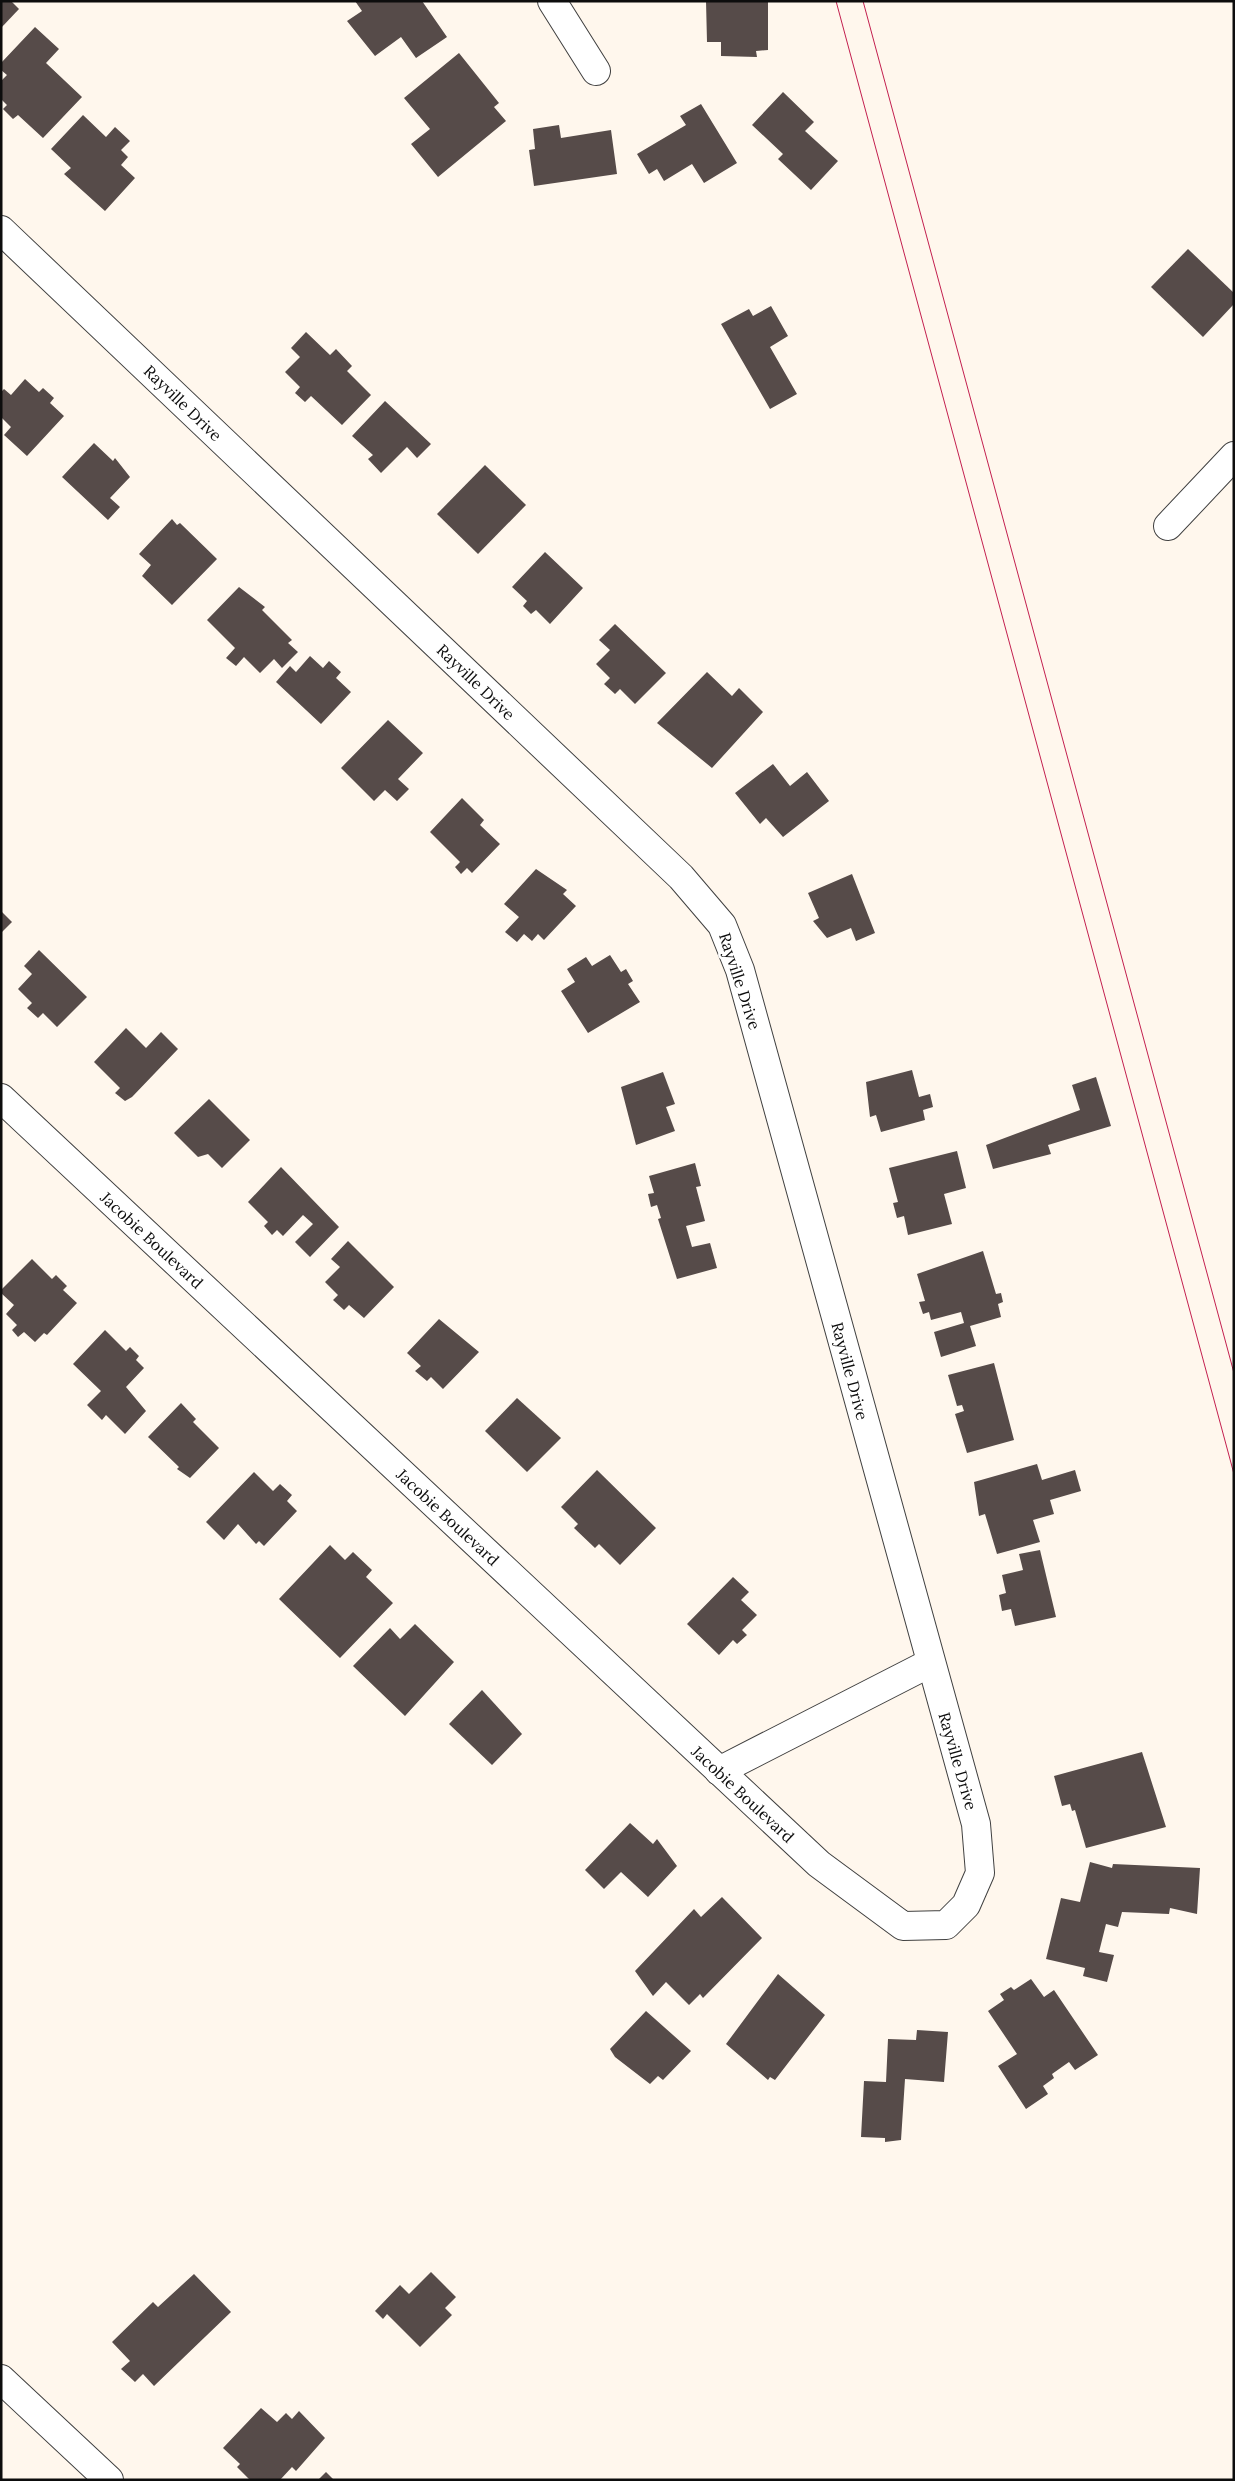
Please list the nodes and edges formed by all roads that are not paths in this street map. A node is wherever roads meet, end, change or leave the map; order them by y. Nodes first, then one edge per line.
1 (552, 1) edge
2 (596, 71) dead end
3 (1, 230) edge
4 (1234, 456) edge
5 (1168, 526) dead end
6 (1, 1098) edge
7 (930, 1663) junction
8 (719, 1771) junction
9 (903, 1926) joint
10 (1, 2379) edge
11 (109, 2480) edge

1 - 2 street
3 - 7 street, Rayville Drive
4 - 5 street
6 - 8 street, Jacobie Boulevard
7 - 8 street
7 - 9 street, Rayville Drive
8 - 9 street, Jacobie Boulevard
10 - 11 street

